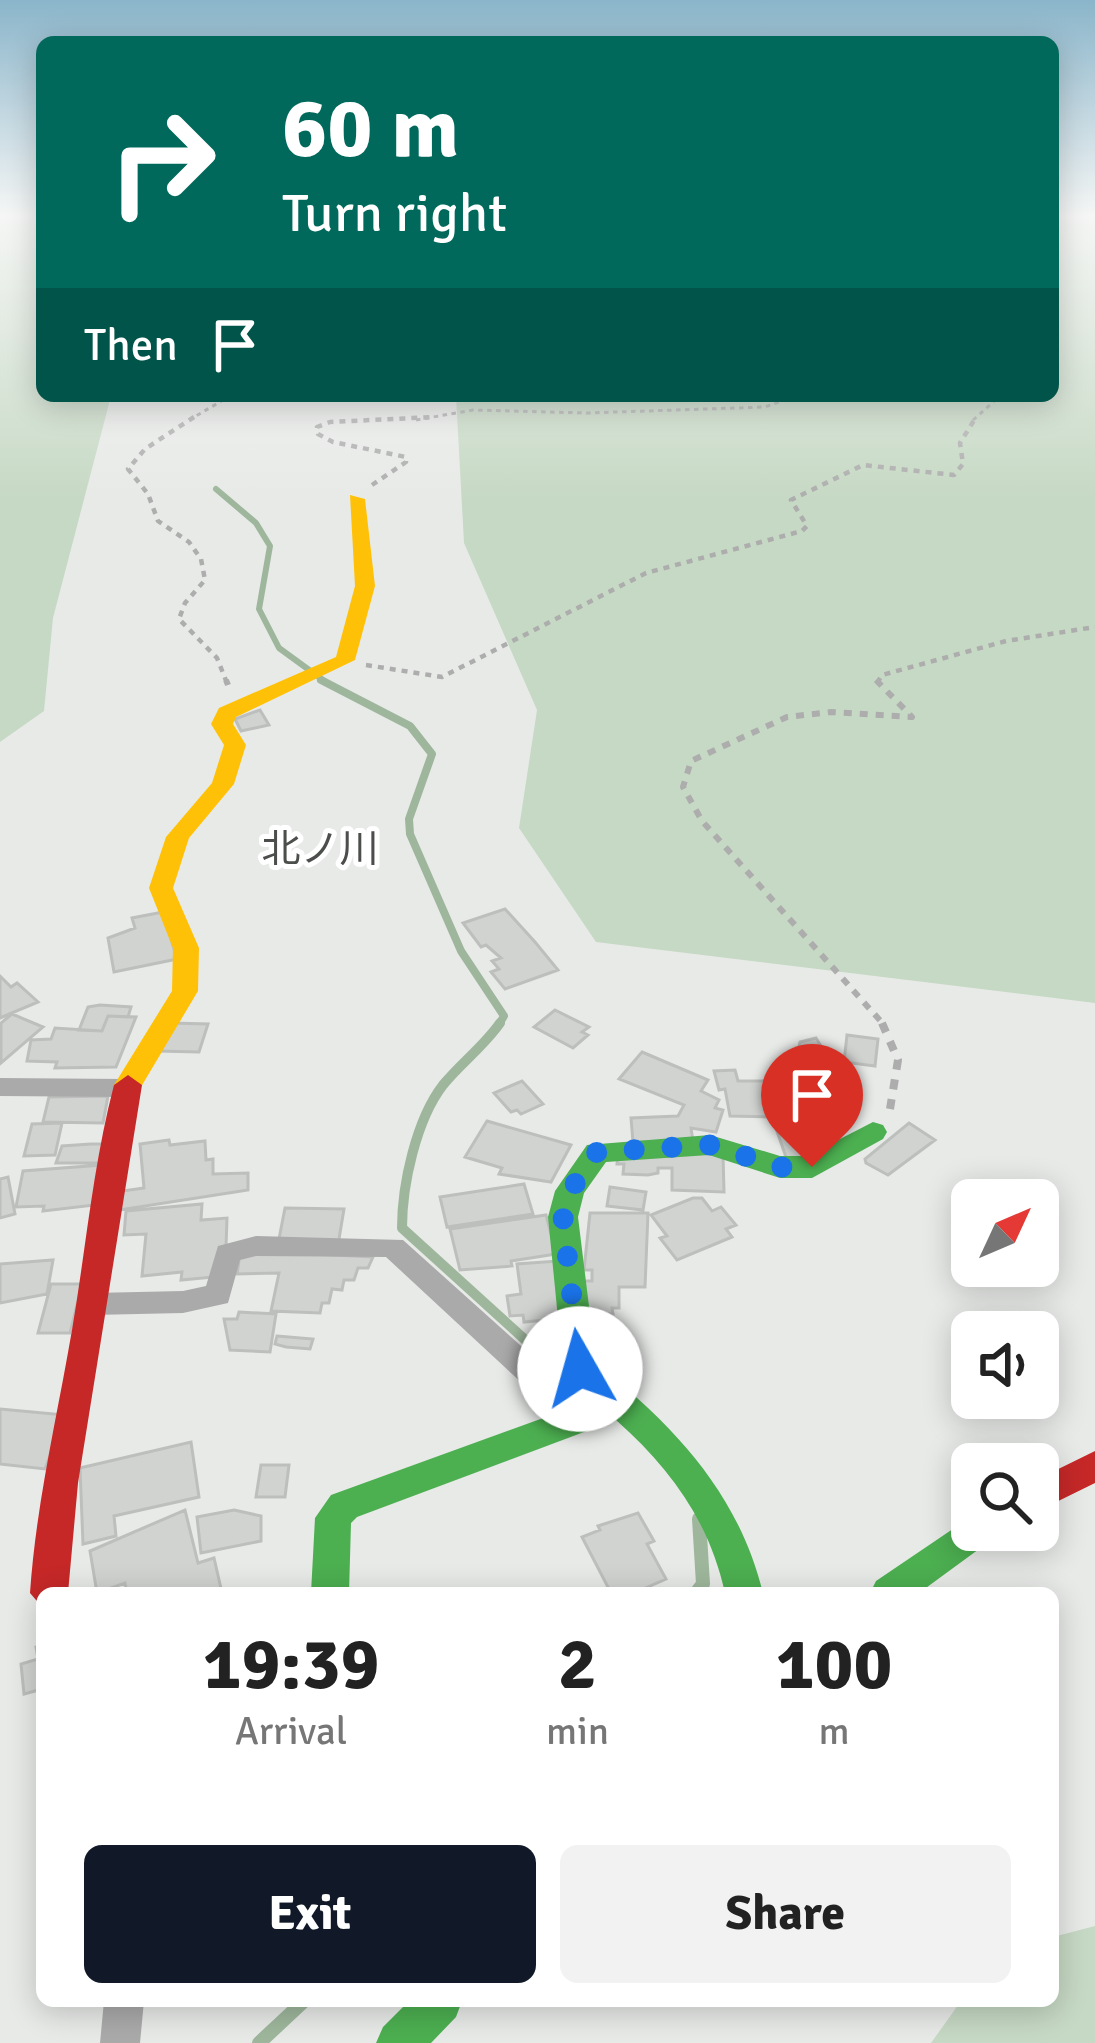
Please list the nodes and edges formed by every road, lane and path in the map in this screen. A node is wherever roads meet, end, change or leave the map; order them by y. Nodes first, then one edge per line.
1 (220, 402) edge
2 (779, 402) edge
3 (994, 402) edge
4 (356, 499) joint
5 (1095, 627) edge
6 (324, 669) junction
7 (226, 713) junction
8 (0, 1087) edge
9 (125, 1088) junction
10 (873, 1132) joint
11 (93, 1304) junction
12 (623, 1403) junction
13 (578, 1416) junction
14 (1095, 1466) edge
15 (1059, 1485) edge
16 (951, 1549) edge
17 (50, 1587) edge
18 (330, 1587) edge
19 (744, 1587) edge
20 (897, 1587) edge
21 (123, 2007) edge
22 (434, 2007) edge
23 (120, 2043) edge
24 (399, 2043) edge

1 - 7 path
2 - 4 path
3 - 6 path
4 - 6 main road
5 - 10 path
6 - 7 main road
7 - 9 main road
8 - 9 street
9 - 11 main road
10 - 12 main road
11 - 13 street
11 - 17 main road
12 - 13 main road
12 - 19 main road
13 - 18 main road
14 - 15 main road
16 - 20 main road
21 - 23 street
22 - 24 main road

